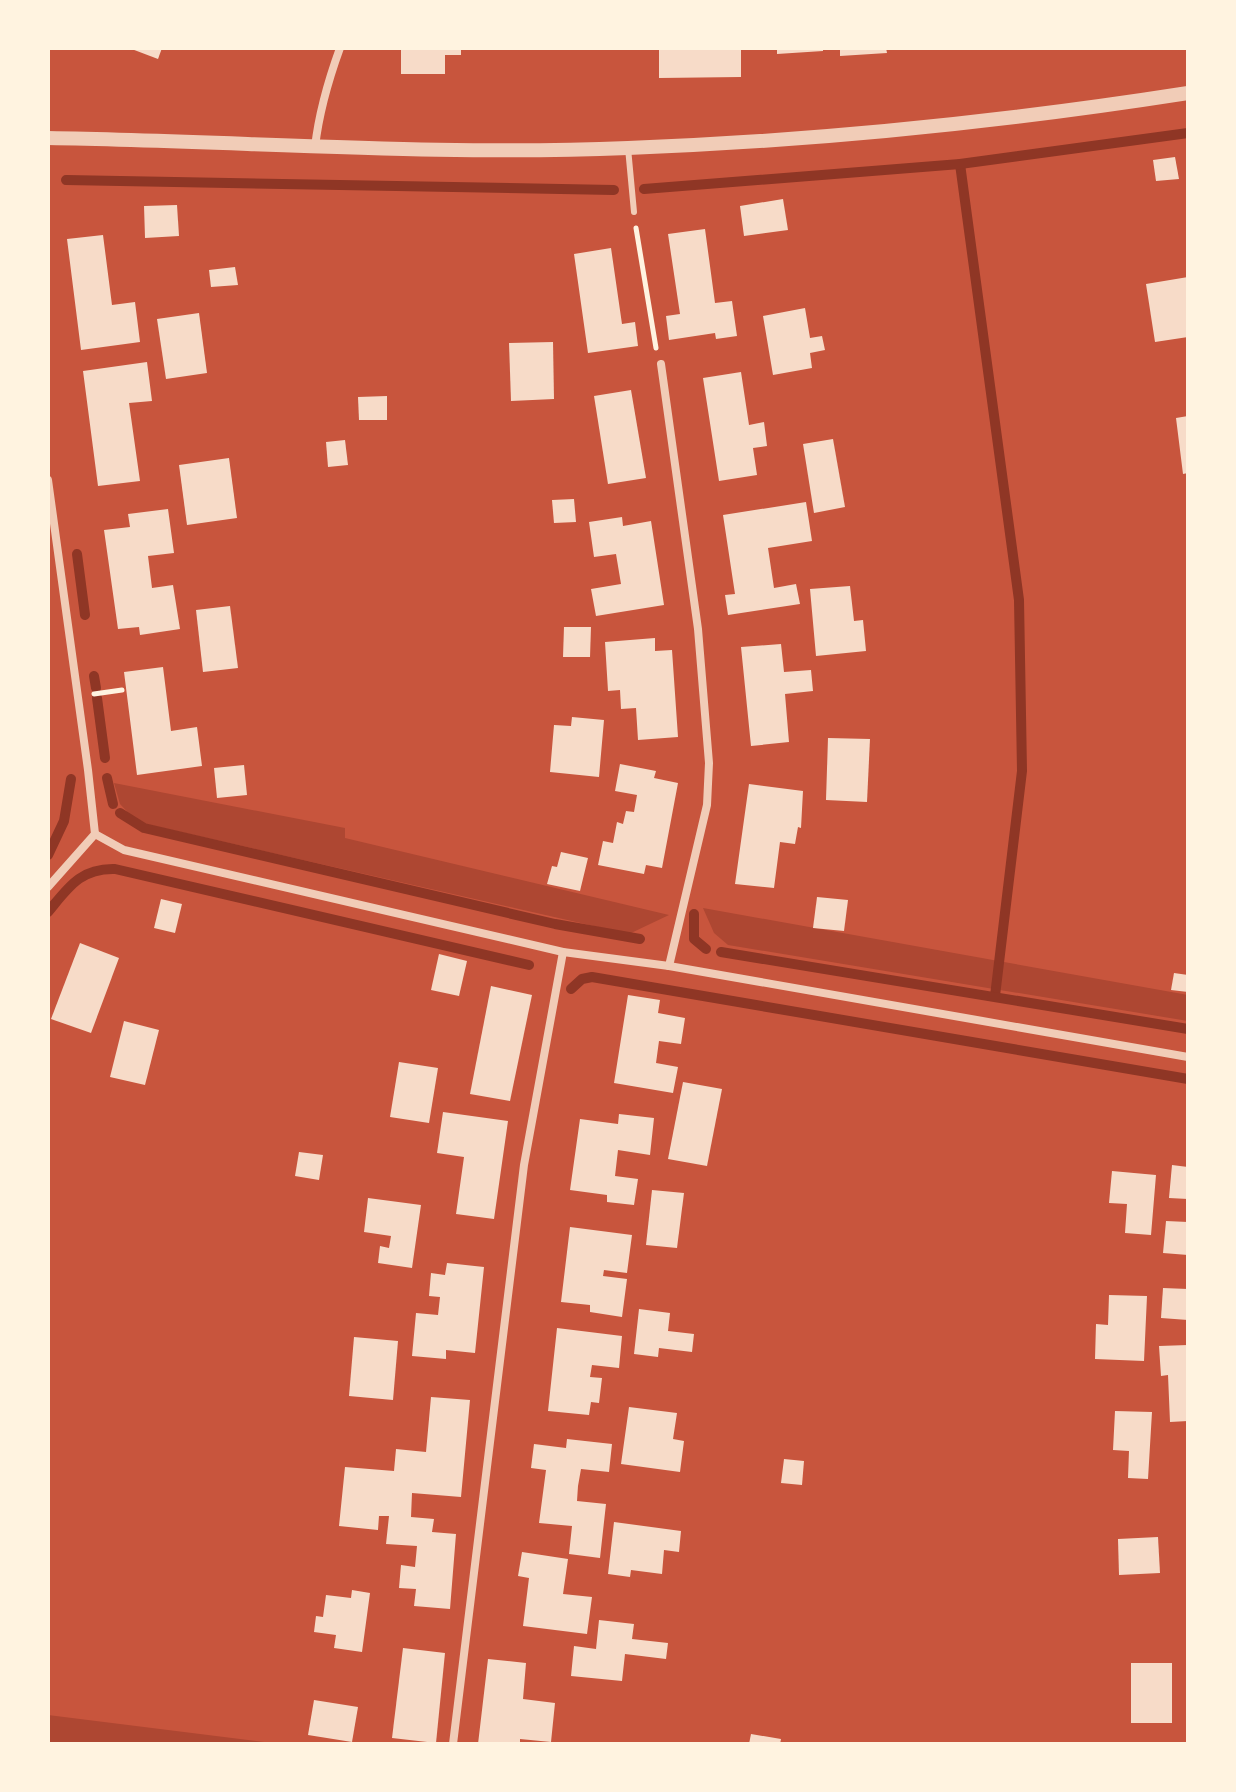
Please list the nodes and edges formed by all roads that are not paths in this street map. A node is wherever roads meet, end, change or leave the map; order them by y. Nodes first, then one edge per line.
1 (340, 48) edge
2 (1188, 93) edge
3 (48, 138) edge
4 (315, 147) junction
5 (628, 148) junction
6 (634, 212) road end
7 (661, 364) road end
8 (48, 480) edge
9 (95, 834) junction
10 (48, 887) edge
11 (563, 952) junction
12 (669, 966) junction
13 (1188, 1057) edge
14 (453, 1744) edge

1 - 4 street
2 - 5 street
3 - 4 street
4 - 5 street
5 - 6 lane
7 - 12 street
8 - 9 street
9 - 10 street
9 - 11 street
11 - 12 street
11 - 14 street
12 - 13 street

